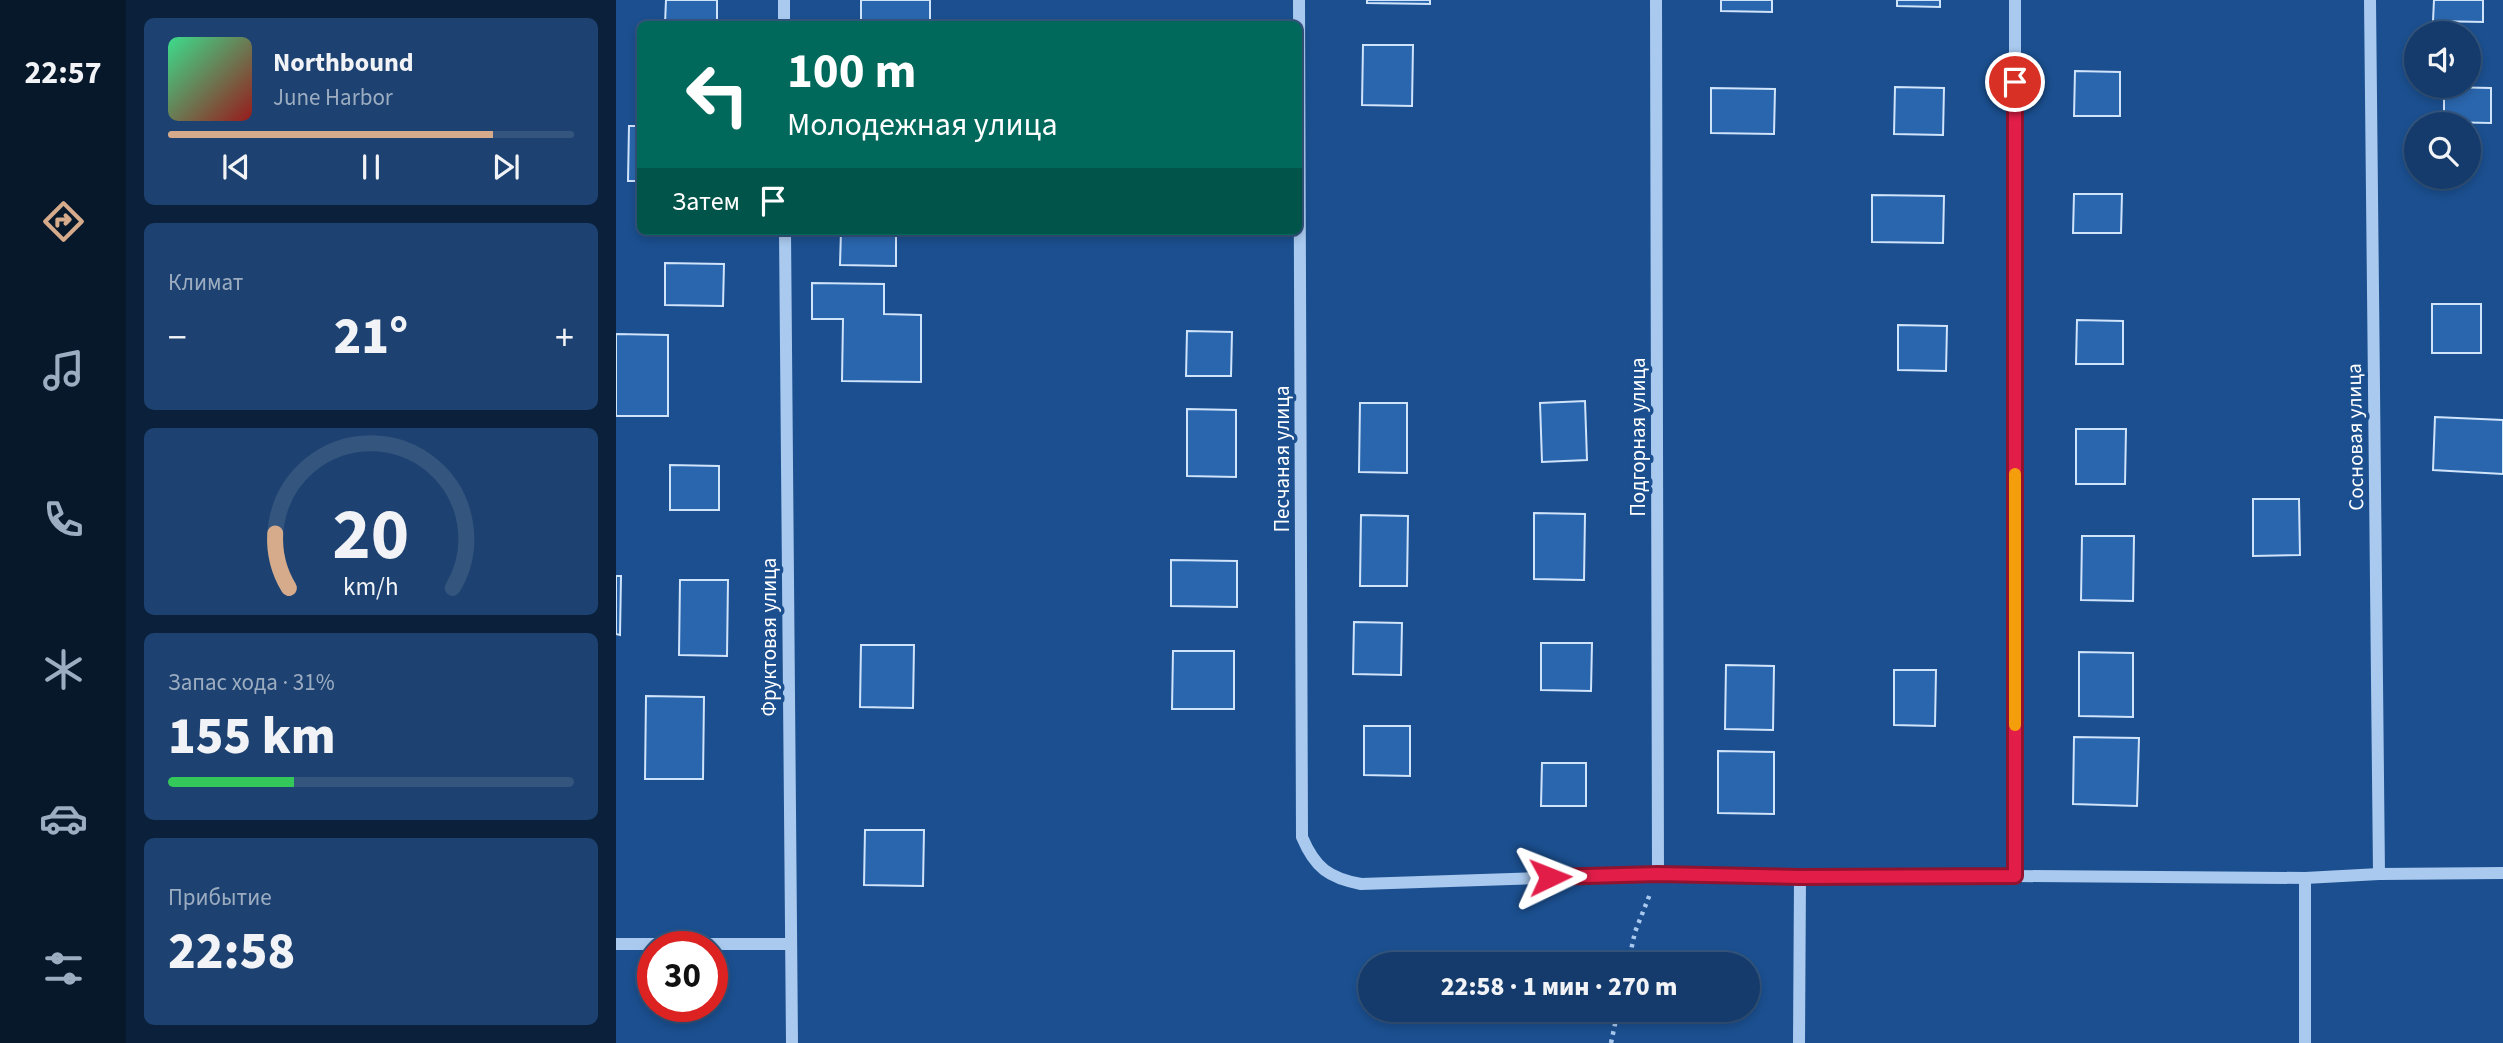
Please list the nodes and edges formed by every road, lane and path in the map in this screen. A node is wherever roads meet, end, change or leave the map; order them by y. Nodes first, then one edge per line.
1 (784, 0) edge
2 (1299, 0) edge
3 (1656, 0) edge
4 (2015, 0) edge
5 (2370, 0) edge
6 (784, 21) edge
7 (1299, 21) edge
8 (785, 235) edge
9 (1300, 235) edge
10 (2503, 873) edge
11 (1658, 874) junction
12 (2379, 874) junction
13 (2015, 876) junction
14 (1800, 877) junction
15 (2305, 878) junction
16 (616, 944) edge
17 (791, 944) junction
18 (1631, 952) edge
19 (1615, 1022) edge
20 (792, 1043) edge
21 (1611, 1043) edge
22 (1799, 1043) edge
23 (2305, 1043) edge

1 - 6 street
2 - 7 street, Песчаная улица
3 - 11 street, Подгорная улица
4 - 13 street
5 - 12 street, Сосновая улица
8 - 17 street, Фруктовая улица
9 - 11 street, Песчаная улица
10 - 12 street
11 - 14 street
11 - 18 path
12 - 15 street
13 - 14 street
13 - 15 street
14 - 22 street
15 - 23 street
16 - 17 street
17 - 20 street, Фруктовая улица
19 - 21 path

